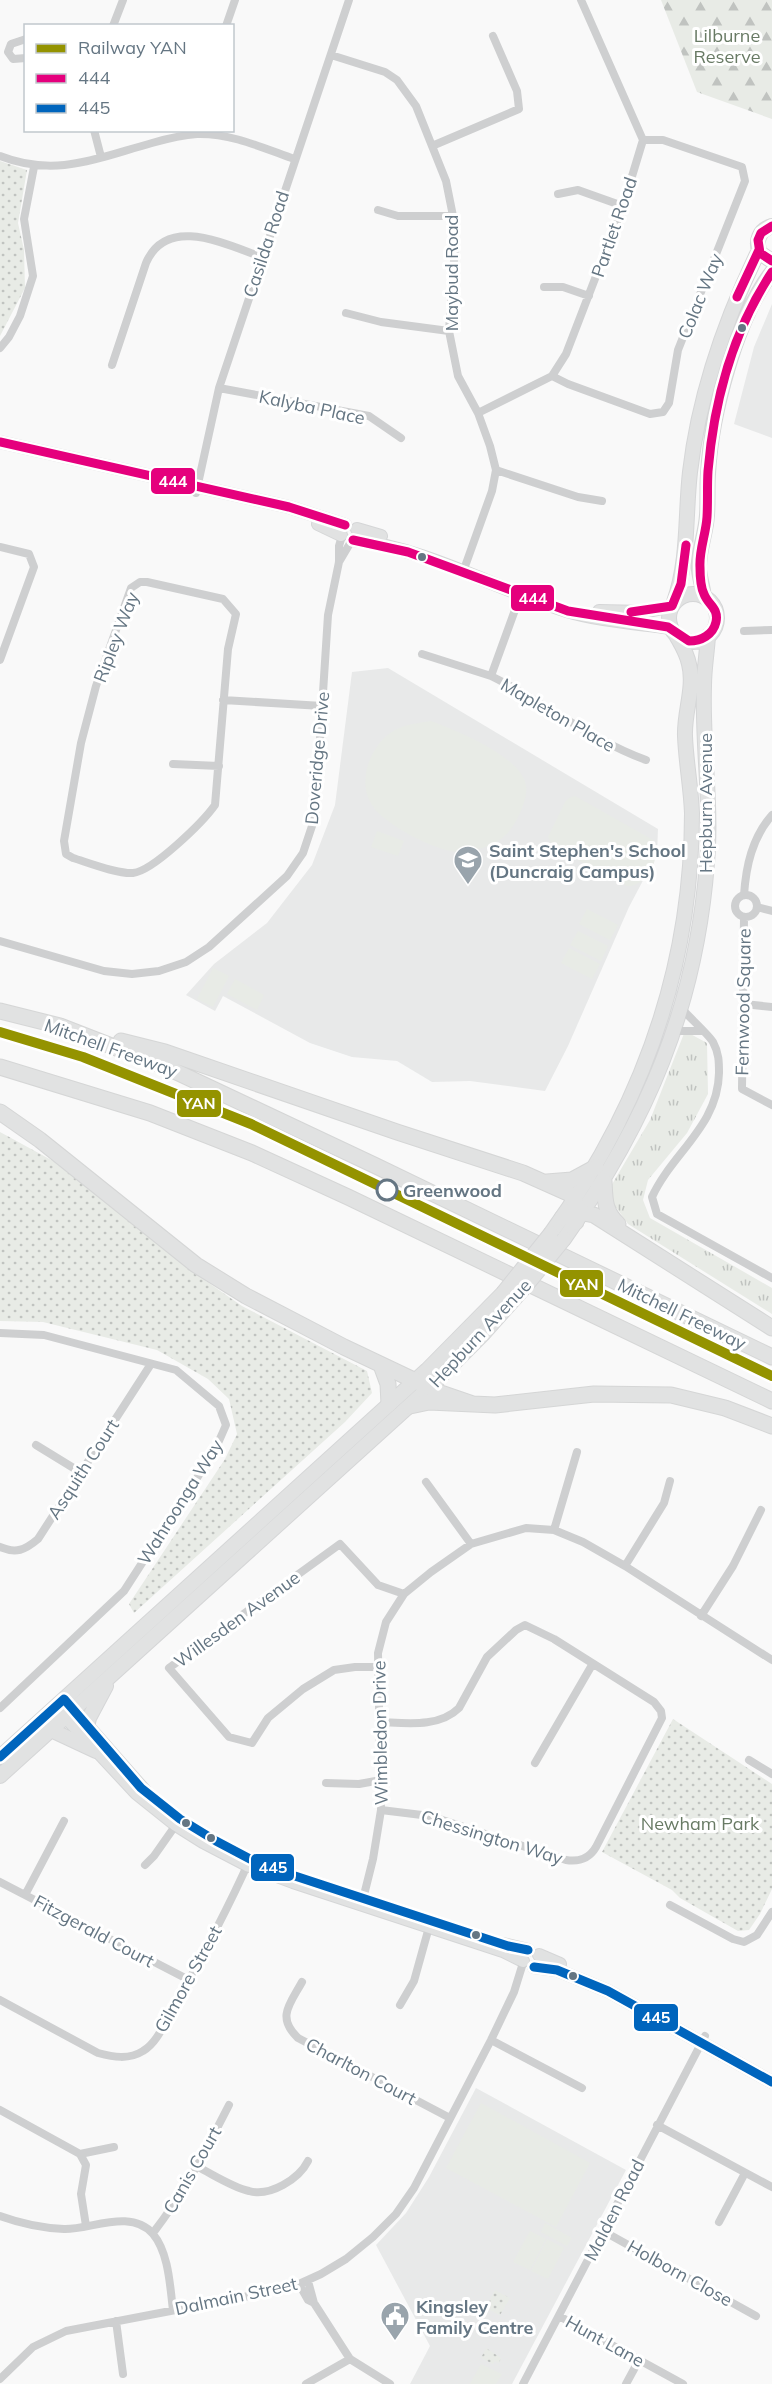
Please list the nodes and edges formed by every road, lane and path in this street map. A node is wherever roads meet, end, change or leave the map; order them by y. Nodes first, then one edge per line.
1 (123, 0) edge
2 (235, 0) edge
3 (350, 0) edge
4 (581, 0) edge
5 (114, 24) edge
6 (227, 24) edge
7 (493, 36) dead end
8 (24, 40) edge
9 (331, 55) junction
10 (24, 58) edge
11 (95, 132) edge
12 (195, 132) edge
13 (643, 140) junction
14 (432, 146) junction
15 (0, 156) edge
16 (101, 157) junction
17 (294, 159) junction
18 (34, 166) junction
19 (558, 194) dead end
20 (623, 206) junction
21 (378, 210) dead end
22 (453, 216) junction
23 (772, 226) edge
24 (759, 250) junction
25 (262, 257) junction
26 (772, 261) edge
27 (772, 272) edge
28 (544, 287) dead end
29 (589, 296) junction
30 (346, 313) dead end
31 (449, 331) junction
32 (0, 348) edge
33 (112, 365) dead end
34 (552, 376) junction
35 (219, 388) junction
36 (478, 413) junction
37 (401, 438) dead end
38 (0, 442) edge
39 (0, 450) edge
40 (496, 470) junction
41 (197, 489) junction
42 (602, 501) dead end
43 (348, 534) junction
44 (0, 547) edge
45 (464, 569) junction
46 (521, 591) junction
47 (704, 597) junction
48 (673, 604) junction
49 (772, 630) edge
50 (744, 631) dead end
51 (674, 632) junction
52 (708, 636) junction
53 (422, 654) dead end
54 (0, 660) edge
55 (491, 676) junction
56 (223, 700) junction
57 (322, 706) junction
58 (646, 760) dead end
59 (173, 764) dead end
60 (219, 766) junction
61 (772, 815) edge
62 (744, 896) junction
63 (758, 907) junction
64 (772, 911) edge
65 (744, 918) junction
66 (0, 941) edge
67 (744, 1005) junction
68 (772, 1007) edge
69 (682, 1009) junction
70 (0, 1011) edge
71 (60, 1026) junction
72 (674, 1031) junction
73 (702, 1031) junction
74 (0, 1067) edge
75 (772, 1105) edge
76 (0, 1112) edge
77 (596, 1167) junction
78 (604, 1181) junction
79 (544, 1182) junction
80 (575, 1213) junction
81 (634, 1238) junction
82 (772, 1278) edge
83 (509, 1297) junction
84 (772, 1328) edge
85 (0, 1333) edge
86 (772, 1357) edge
87 (151, 1364) junction
88 (381, 1365) junction
89 (415, 1381) junction
90 (430, 1387) junction
91 (772, 1401) edge
92 (389, 1404) junction
93 (473, 1404) junction
94 (410, 1406) junction
95 (772, 1426) edge
96 (36, 1445) dead end
97 (577, 1452) dead end
98 (80, 1472) junction
99 (670, 1481) dead end
100 (426, 1482) dead end
101 (761, 1510) dead end
102 (555, 1530) junction
103 (268, 1533) junction
104 (471, 1544) junction
105 (0, 1547) edge
106 (221, 1556) junction
107 (625, 1566) junction
108 (404, 1594) junction
109 (701, 1616) junction
110 (772, 1660) edge
111 (592, 1665) junction
112 (379, 1668) junction
113 (115, 1672) junction
114 (0, 1708) edge
115 (64, 1708) junction
116 (380, 1722) junction
117 (87, 1727) junction
118 (51, 1730) junction
119 (96, 1751) junction
120 (0, 1757) edge
121 (749, 1760) dead end
122 (535, 1763) dead end
123 (772, 1774) edge
124 (0, 1776) edge
125 (381, 1780) junction
126 (326, 1783) dead end
127 (381, 1810) junction
128 (64, 1821) dead end
129 (178, 1822) junction
130 (248, 1862) junction
131 (145, 1865) dead end
132 (0, 1882) edge
133 (25, 1894) junction
134 (363, 1900) junction
135 (670, 1905) dead end
136 (771, 1918) edge
137 (431, 1923) junction
138 (530, 1961) junction
139 (189, 1980) junction
140 (302, 1982) dead end
141 (0, 2000) edge
142 (400, 2005) dead end
143 (703, 2039) junction
144 (491, 2040) junction
145 (772, 2074) edge
146 (772, 2082) edge
147 (582, 2088) dead end
148 (229, 2105) dead end
149 (0, 2110) edge
150 (450, 2118) junction
151 (657, 2125) junction
152 (114, 2147) dead end
153 (80, 2154) junction
154 (308, 2161) dead end
155 (198, 2167) junction
156 (745, 2173) junction
157 (772, 2187) edge
158 (1, 2220) edge
159 (719, 2222) dead end
160 (86, 2226) junction
161 (603, 2231) junction
162 (153, 2233) junction
163 (308, 2281) junction
164 (299, 2284) junction
165 (314, 2303) junction
166 (173, 2310) junction
167 (559, 2316) junction
168 (756, 2316) dead end
169 (116, 2320) junction
170 (350, 2359) junction
171 (639, 2360) junction
172 (123, 2374) dead end
173 (0, 2379) edge
174 (306, 2384) edge
175 (390, 2384) edge
176 (523, 2384) edge
177 (626, 2384) edge
178 (684, 2384) edge

1 - 5 street
2 - 6 street
3 - 9 street, Casilda Road
4 - 13 street
7 - 14 street
8 - 10 street
9 - 14 street, Maybud Road
9 - 17 street, Casilda Road
11 - 16 street
12 - 16 street
12 - 17 street
13 - 20 street, Partlet Road
13 - 34 street, Colac Way
14 - 22 street, Maybud Road
15 - 18 street
16 - 18 street
17 - 25 street, Casilda Road
18 - 32 street
19 - 20 street
20 - 29 street, Partlet Road
21 - 22 street
22 - 31 street, Maybud Road
23 - 24 main road
24 - 26 main road
24 - 48 main road
25 - 33 street
25 - 35 street, Casilda Road
27 - 47 main road
28 - 29 street
29 - 34 street, Partlet Road
30 - 31 street
31 - 36 street, Maybud Road
34 - 36 street
35 - 37 street, Kalyba Place
35 - 41 street, Casilda Road
36 - 40 street, Maybud Road
38 - 41 main road
39 - 41 main road
40 - 42 street
40 - 45 street, Maybud Road
41 - 43 main road
43 - 45 main road
43 - 57 street, Doveridge Drive
44 - 54 street
45 - 46 main road
46 - 48 main road
46 - 51 main road
46 - 55 street, Mapleton Place
47 - 48 main road
47 - 52 main road
48 - 51 main road
49 - 50 street
51 - 52 main road
51 - 77 main road, Hepburn Avenue
52 - 69 main road, Hepburn Avenue
53 - 55 street
55 - 58 street, Mapleton Place
56 - 57 street
56 - 60 street, Ripley Way
56 - 60 street, Ripley Way
57 - 66 street, Doveridge Drive
59 - 60 street
61 - 62 street
62 - 63 street
62 - 65 street
63 - 64 street, Fernwood Square
63 - 65 street
65 - 67 street, Fernwood Square
67 - 68 street
67 - 75 street, Fernwood Square
69 - 72 main road, Hepburn Avenue
69 - 73 street
70 - 71 highway, Mitchell Freeway
71 - 79 highway
71 - 86 highway, Mitchell Freeway
72 - 73 street
72 - 78 main road, Hepburn Avenue
73 - 82 street
74 - 91 highway
76 - 88 highway
77 - 79 highway
77 - 80 main road, Hepburn Avenue
78 - 80 main road, Hepburn Avenue
78 - 81 highway
79 - 80 highway
80 - 81 highway
80 - 83 main road, Hepburn Avenue, bridge
81 - 84 highway
83 - 89 main road, Hepburn Avenue
83 - 90 main road, Hepburn Avenue
85 - 87 street, Wahroonga Way
87 - 98 street, Asquith Court
87 - 114 street, Wahroonga Way
88 - 89 highway
88 - 92 highway
89 - 90 highway
89 - 92 main road, Hepburn Avenue
90 - 93 highway
90 - 94 main road, Hepburn Avenue
92 - 106 main road, Hepburn Avenue
93 - 94 highway
93 - 95 highway
94 - 103 main road, Hepburn Avenue
96 - 98 street
97 - 102 street
98 - 105 street, Asquith Court
99 - 107 street
100 - 104 street
101 - 109 street
102 - 104 street, Wimbledon Drive
102 - 107 street, Wimbledon Drive
103 - 106 main road
103 - 113 main road, Hepburn Avenue
104 - 108 street, Wimbledon Drive
106 - 115 main road, Hepburn Avenue
107 - 109 street, Wimbledon Drive
108 - 112 street, Wimbledon Drive
108 - 112 street, Willesden Avenue
109 - 110 street, Wimbledon Drive
111 - 116 street, Chessington Way
111 - 122 street
111 - 127 street, Chessington Way
112 - 116 street, Wimbledon Drive
113 - 115 main road, Hepburn Avenue
113 - 117 main road
115 - 117 main road
115 - 118 main road, Hepburn Avenue
115 - 119 main road
115 - 120 main road, Hepburn Avenue
116 - 125 street, Wimbledon Drive
117 - 129 main road
118 - 119 main road
118 - 124 main road, Hepburn Avenue
119 - 129 main road
121 - 123 street
125 - 126 street
125 - 127 street, Wimbledon Drive
127 - 134 street, Wimbledon Drive
128 - 133 street
129 - 130 main road
129 - 131 street
130 - 134 main road
130 - 139 street, Gilmore Street
132 - 133 street, Fitzgerald Court
133 - 139 street, Fitzgerald Court
134 - 137 main road
135 - 136 street
137 - 138 main road
137 - 142 street
138 - 143 main road
138 - 144 street, Dalmain Street
139 - 141 street, Gilmore Street
140 - 150 street, Charlton Court
143 - 145 main road
143 - 146 main road
143 - 151 street, Malden Road
144 - 147 street
144 - 150 street, Dalmain Street
148 - 155 street, Canis Court
149 - 153 street
150 - 163 street, Dalmain Street
151 - 156 street
151 - 161 street, Malden Road
152 - 153 street
153 - 160 street
154 - 155 street
155 - 162 street, Canis Court
156 - 157 street
156 - 159 street
158 - 160 street
160 - 162 street
161 - 167 street, Malden Road
161 - 168 street, Holborn Close
162 - 166 street
163 - 164 street, Dalmain Street
163 - 165 street
164 - 165 street
164 - 166 street, Dalmain Street
165 - 170 street
166 - 169 street, Dalmain Street
167 - 171 street, Hunt Lane
167 - 176 street, Malden Road
169 - 172 street
169 - 173 street, Dalmain Street
170 - 174 street
170 - 175 street
171 - 177 street
171 - 178 street, Hunt Lane

